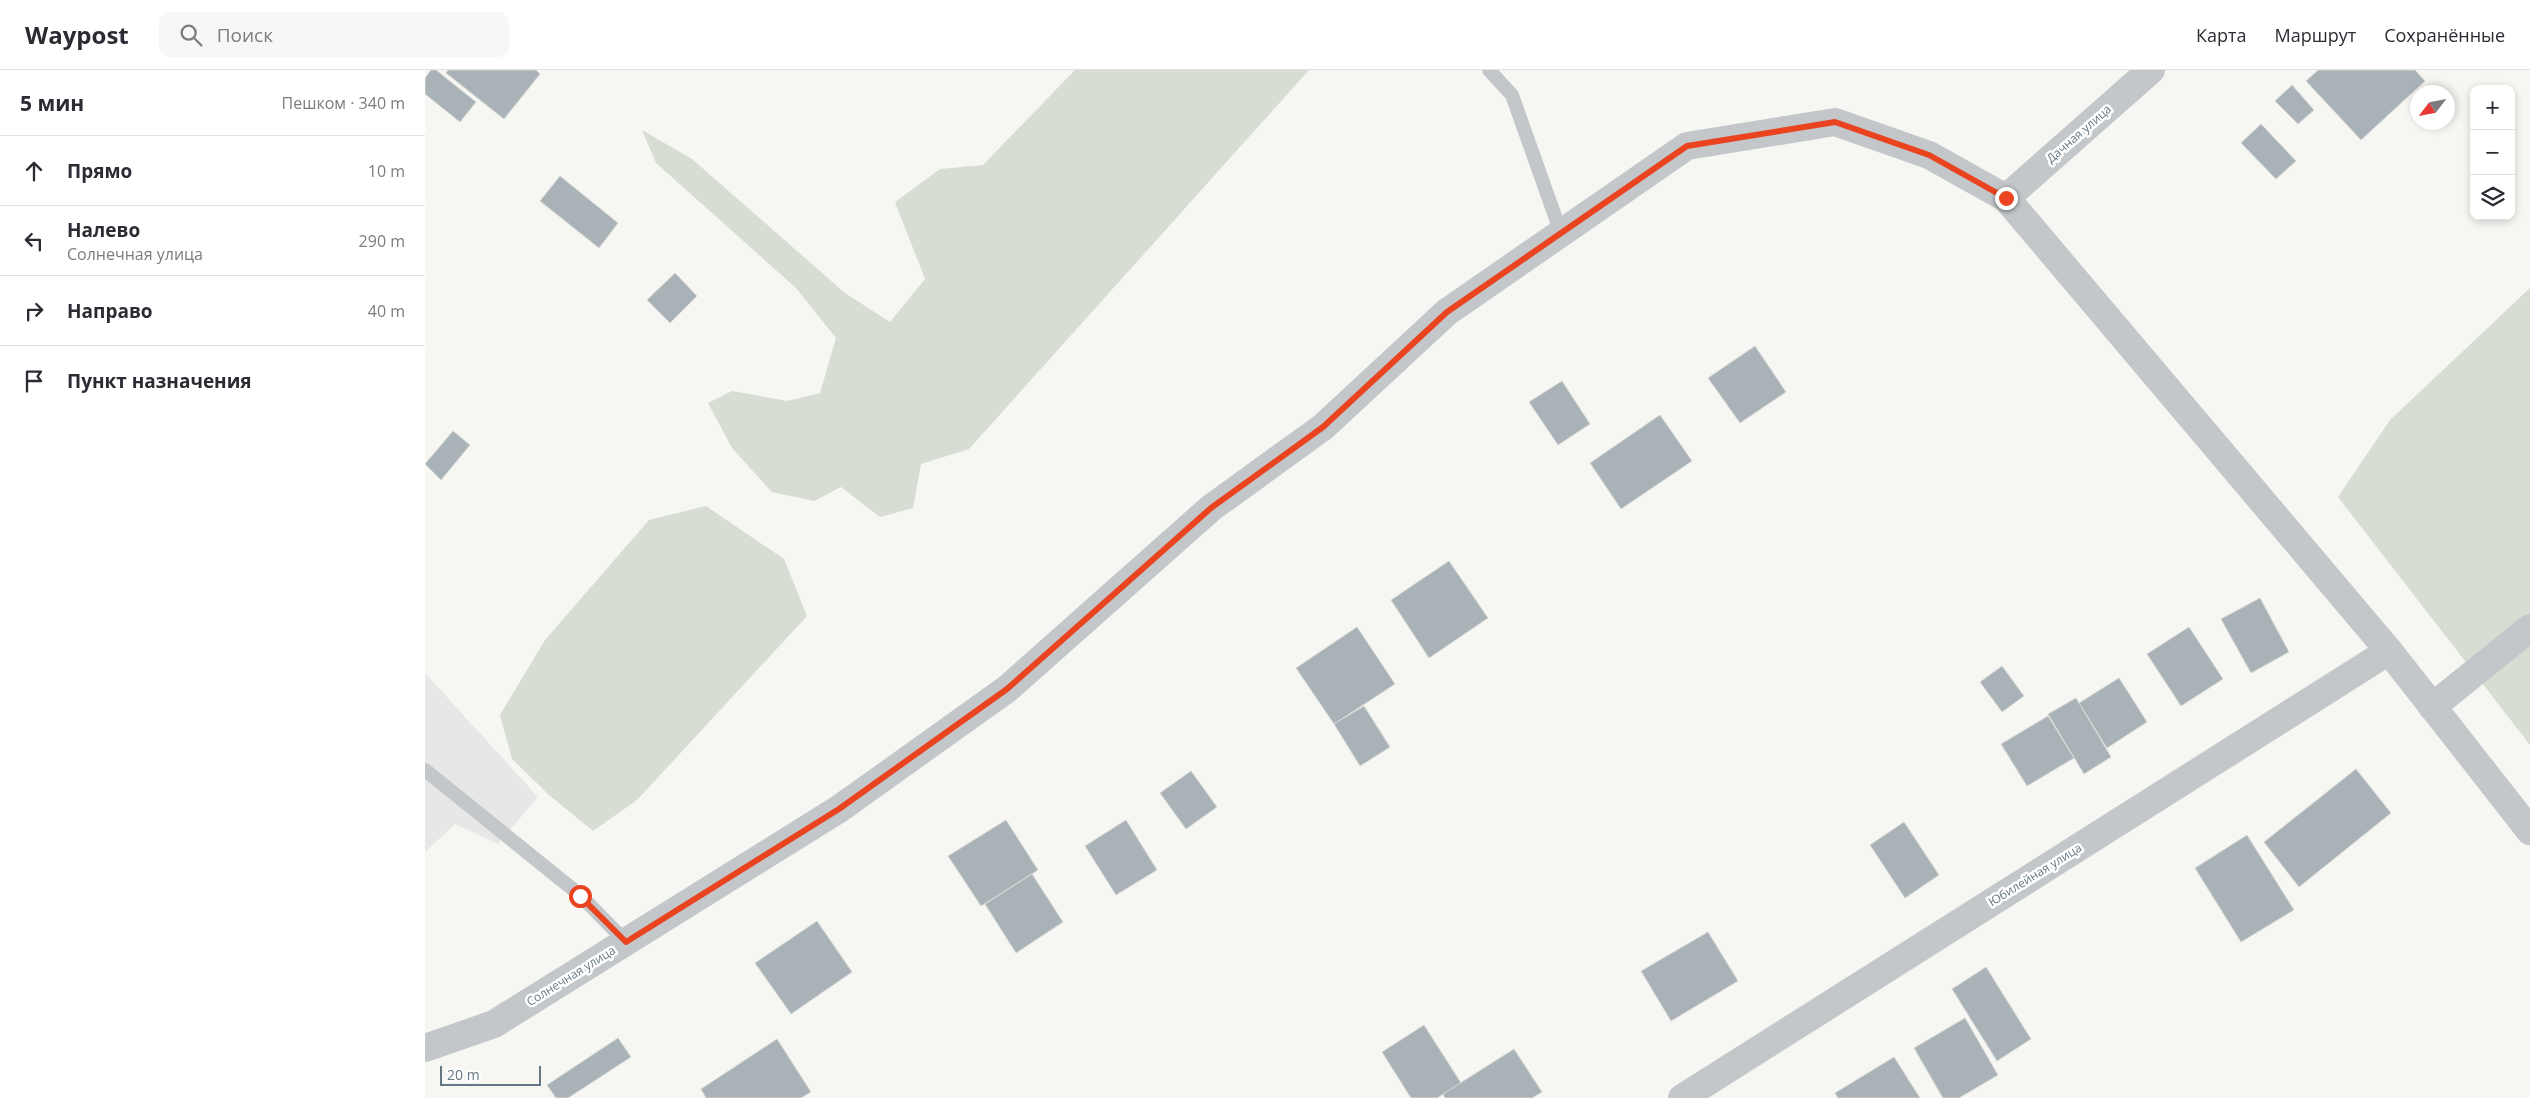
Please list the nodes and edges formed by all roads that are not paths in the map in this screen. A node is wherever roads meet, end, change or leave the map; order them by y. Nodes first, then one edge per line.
1 (1489, 70) edge
2 (2151, 70) edge
3 (2006, 198) junction
4 (1561, 233) junction
5 (2530, 628) edge
6 (2389, 651) junction
7 (2432, 707) junction
8 (425, 770) edge
9 (2530, 831) edge
10 (626, 942) junction
11 (425, 1048) edge
12 (1682, 1098) edge

1 - 4 lane
2 - 3 street, Дачная улица
3 - 4 street, Солнечная улица
3 - 6 street
4 - 10 street, Солнечная улица
5 - 7 street
6 - 7 street
6 - 12 street, Юбилейная улица
7 - 9 street
8 - 10 lane
10 - 11 street, Солнечная улица

